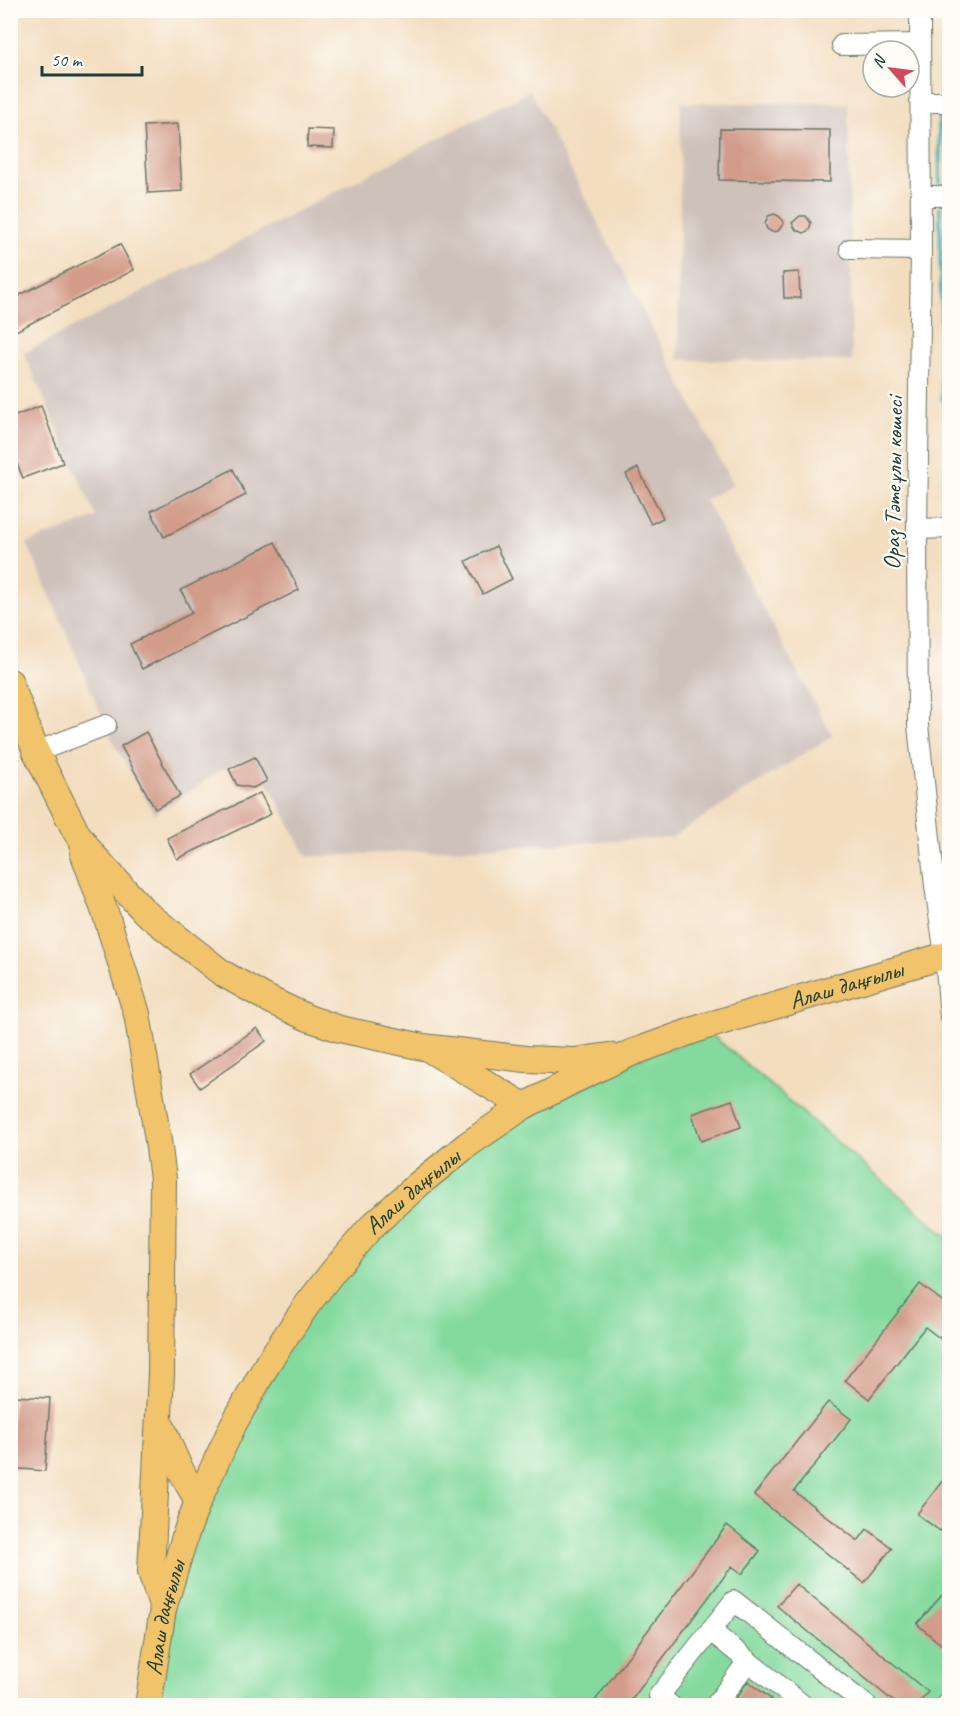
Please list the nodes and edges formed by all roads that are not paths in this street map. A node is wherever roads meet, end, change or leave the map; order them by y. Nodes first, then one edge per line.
1 (920, 10) edge
2 (920, 39) edge
3 (842, 45) dead end
4 (861, 45) edge
5 (920, 102) joint
6 (950, 102) edge
7 (921, 196) junction
8 (950, 196) edge
9 (850, 249) dead end
10 (921, 250) junction
11 (950, 528) edge
12 (917, 529) junction
13 (10, 682) edge
14 (106, 724) dead end
15 (36, 752) junction
16 (76, 832) junction
17 (947, 955) edge
18 (950, 1017) edge
19 (423, 1047) junction
20 (631, 1053) junction
21 (524, 1106) junction
22 (159, 1420) junction
23 (198, 1501) junction
24 (163, 1609) junction
25 (711, 1631) junction
26 (748, 1661) junction
27 (950, 1701) edge
28 (148, 1706) edge
29 (671, 1706) edge
30 (715, 1706) edge
31 (804, 1706) edge
32 (867, 1706) edge
33 (946, 1706) edge

1 - 2 street, Ораз Тәтеұлы көшесі
3 - 4 street
5 - 6 street
5 - 7 street, Ораз Тәтеұлы көшесі
7 - 8 street
7 - 10 street, Ораз Тәтеұлы көшесі
9 - 10 street
10 - 12 street, Ораз Тәтеұлы көшесі
11 - 12 street
12 - 17 street, Ораз Тәтеұлы көшесі
13 - 15 main road
14 - 15 street
15 - 16 main road
16 - 19 main road
16 - 22 main road
17 - 18 street, Ораз Тәтеұлы көшесі
17 - 20 main road, Алаш даңғылы
19 - 20 main road
19 - 21 main road
20 - 21 main road, Алаш даңғылы
21 - 23 main road, Алаш даңғылы
22 - 23 main road
22 - 24 main road
23 - 24 main road, Алаш даңғылы
24 - 28 main road, Алаш даңғылы
25 - 26 street
25 - 29 street
25 - 32 street
26 - 30 street
26 - 31 street
27 - 33 street

